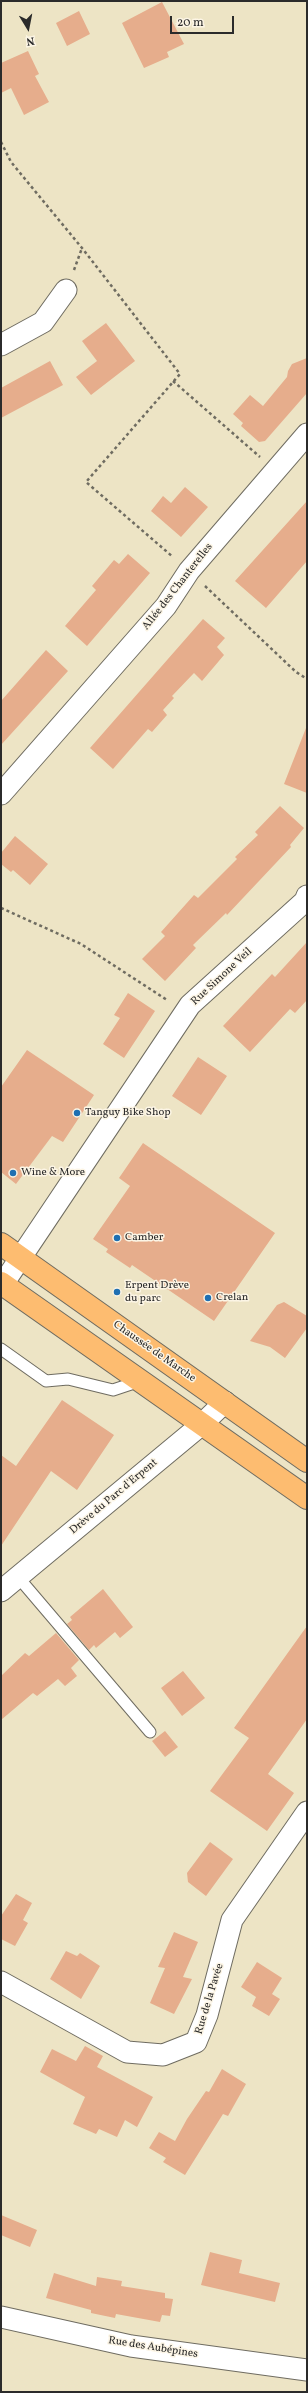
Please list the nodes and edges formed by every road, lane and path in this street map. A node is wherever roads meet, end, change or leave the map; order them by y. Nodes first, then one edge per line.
1 (1, 142) edge
2 (66, 290) dead end
3 (1, 345) edge
4 (173, 381) junction
5 (307, 434) edge
6 (275, 471) junction
7 (189, 571) junction
8 (307, 679) edge
9 (1, 794) edge
10 (307, 896) edge
11 (1, 908) edge
12 (186, 1012) junction
13 (1, 1244) edge
14 (21, 1258) junction
15 (2, 1284) edge
16 (1, 1349) edge
17 (140, 1381) junction
18 (225, 1402) junction
19 (201, 1425) junction
20 (307, 1461) edge
21 (307, 1498) edge
22 (18, 1577) junction
23 (1, 1591) edge
24 (150, 1732) dead end
25 (307, 1812) edge
26 (1, 1982) edge
27 (1, 2317) edge
28 (307, 2370) edge

1 - 4 path
2 - 3 street
4 - 6 path
4 - 7 path
5 - 6 street, Allée des Chanterelles
6 - 7 street, Allée des Chanterelles
7 - 8 path
7 - 9 street, Allée des Chanterelles
10 - 12 street, Rue Simone Veil
11 - 12 path
12 - 14 street, Rue Simone Veil
13 - 14 main road, Chaussée de Marche
14 - 15 street, Rue Simone Veil
14 - 18 main road, Chaussée de Marche
15 - 17 main road
16 - 17 lane
17 - 19 main road
18 - 19 street, Drève du Parc d'Erpent
18 - 20 main road, Chaussée de Marche
19 - 21 main road
19 - 22 street, Drève du Parc d'Erpent
22 - 23 street, Drève du Parc d'Erpent
22 - 24 lane
25 - 26 street, Rue de la Pavée
27 - 28 street, Rue des Aubépines

